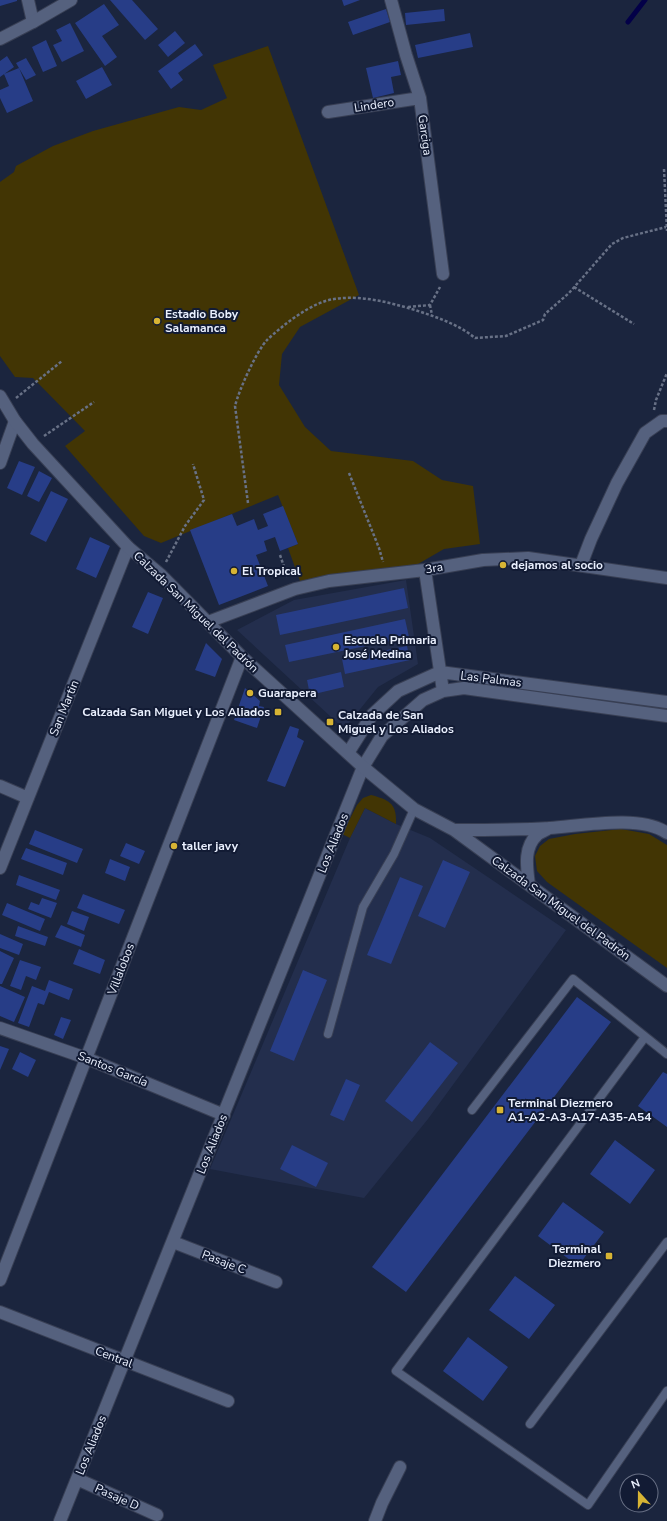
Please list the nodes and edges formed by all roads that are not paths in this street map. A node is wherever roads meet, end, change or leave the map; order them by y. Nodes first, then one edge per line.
1 (28, 0) edge
2 (71, 0) edge
3 (392, 0) edge
4 (33, 22) junction
5 (0, 39) edge
6 (420, 98) junction
7 (328, 112) dead end
8 (443, 274) road end
9 (3, 401) edge
10 (16, 420) junction
11 (667, 421) edge
12 (0, 463) edge
13 (128, 547) junction
14 (581, 566) junction
15 (425, 570) junction
16 (667, 578) edge
17 (208, 622) junction
18 (242, 657) junction
19 (440, 672) junction
20 (443, 691) junction
21 (667, 702) edge
22 (667, 716) edge
23 (348, 753) junction
24 (363, 767) junction
25 (0, 786) edge
26 (28, 798) junction
27 (414, 809) junction
28 (549, 828) junction
29 (454, 830) junction
30 (667, 833) edge
31 (0, 868) edge
32 (529, 885) junction
33 (667, 986) edge
34 (0, 1028) edge
35 (328, 1034) dead end
36 (645, 1036) junction
37 (667, 1054) edge
38 (86, 1058) junction
39 (472, 1110) dead end
40 (224, 1115) junction
41 (173, 1242) junction
42 (667, 1242) edge
43 (0, 1280) edge
44 (276, 1282) dead end
45 (0, 1312) edge
46 (125, 1361) junction
47 (667, 1391) edge
48 (228, 1401) dead end
49 (530, 1424) dead end
50 (400, 1467) dead end
51 (77, 1479) junction
52 (157, 1515) dead end
53 (60, 1521) edge
54 (375, 1521) edge

1 - 4 street
2 - 4 street
3 - 6 street, Garciga
4 - 5 street
6 - 7 street, Lindero
6 - 8 street, Garciga
9 - 10 street, Calzada San Miguel del Padrón
10 - 12 street
10 - 13 street, Calzada San Miguel del Padrón
11 - 14 street
13 - 17 street, Calzada San Miguel del Padrón
13 - 26 street, San Martin
14 - 15 street, 3ra
14 - 16 street, 3ra
15 - 17 street, 3ra
15 - 19 street
17 - 18 street, Calzada San Miguel del Padrón
18 - 23 street, Calzada San Miguel del Padrón
18 - 38 street, Villalobos
19 - 20 street
19 - 21 street, Las Palmas
19 - 23 street
20 - 22 street, Las Palmas
20 - 24 street, Las Palmas
23 - 24 street, Calzada San Miguel del Padrón
24 - 27 street, Calzada San Miguel del Padrón
24 - 40 street, Los Aliados
25 - 26 street
26 - 31 street, San Martin
27 - 29 street, Calzada San Miguel del Padrón
27 - 35 lane
28 - 29 street, Calzada San Miguel del Padrón
28 - 30 street, Calzada San Miguel del Padrón
28 - 32 street
29 - 32 street, Calzada San Miguel del Padrón
32 - 33 street, Calzada San Miguel del Padrón
34 - 38 street, Santos García
36 - 37 lane
36 - 39 lane
36 - 47 lane
38 - 40 street, Santos García
38 - 43 street, Villalobos
40 - 41 street, Los Aliados
41 - 44 street, Pasaje C
41 - 46 street, Los Aliados
42 - 49 lane
45 - 46 street, Central
46 - 48 street, Central
46 - 51 street, Los Aliados
50 - 54 street
51 - 52 street, Pasaje D
51 - 53 street, Los Aliados

